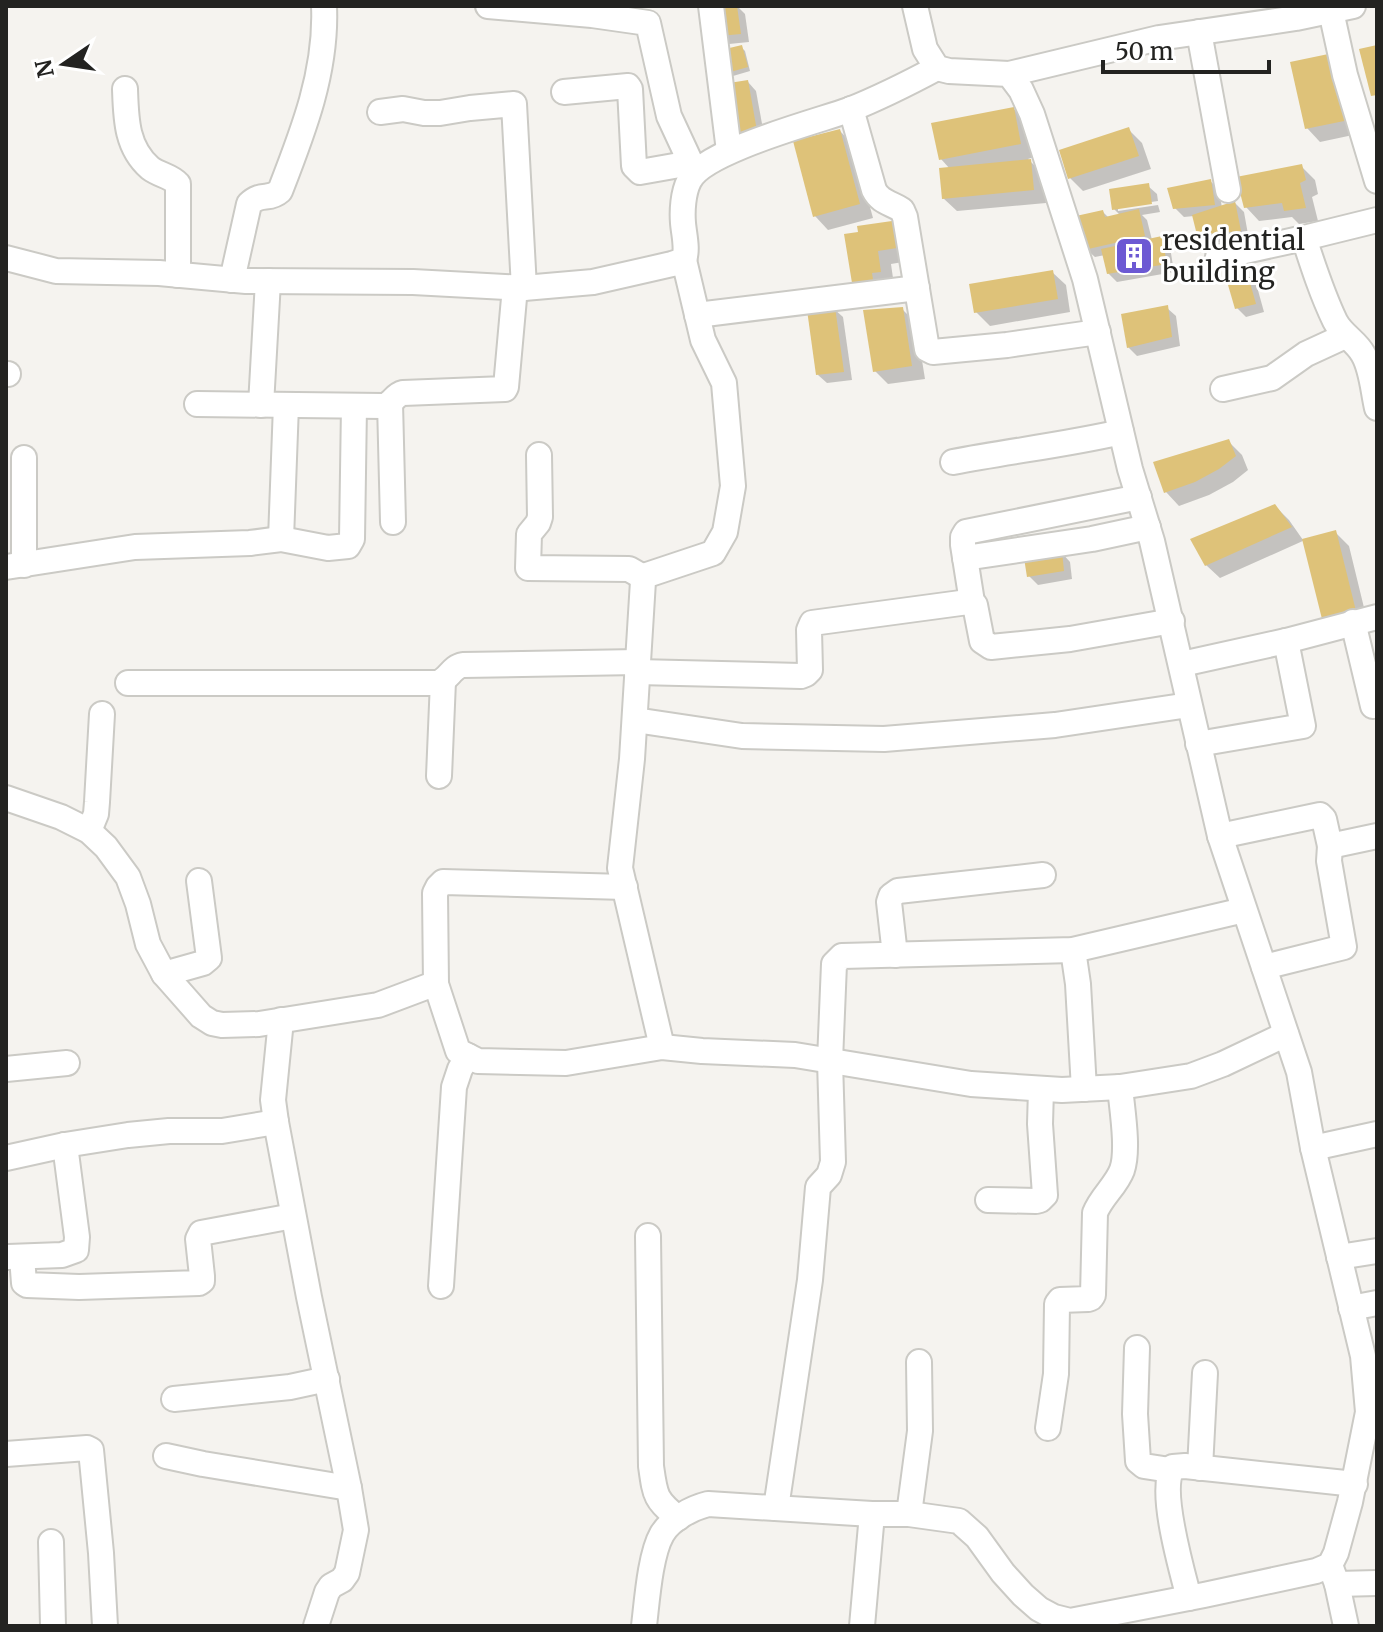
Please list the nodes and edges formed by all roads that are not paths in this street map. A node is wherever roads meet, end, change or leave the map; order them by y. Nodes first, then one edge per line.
1 (324, 6) edge
2 (488, 6) edge
3 (711, 6) edge
4 (915, 6) edge
5 (1342, 9) edge
6 (1294, 12) edge
7 (1199, 32) junction
8 (937, 68) junction
9 (1009, 74) junction
10 (125, 89) dead end
11 (564, 92) dead end
12 (851, 109) junction
13 (380, 112) dead end
14 (729, 151) junction
15 (693, 167) junction
16 (1377, 181) edge
17 (1228, 190) dead end
18 (1377, 220) edge
19 (1304, 238) junction
20 (1218, 257) dead end
21 (6, 258) edge
22 (684, 260) junction
23 (178, 275) junction
24 (232, 280) junction
25 (268, 281) junction
26 (519, 288) junction
27 (917, 288) junction
28 (697, 315) junction
29 (1098, 332) junction
30 (1345, 336) junction
31 (1223, 389) dead end
32 (390, 403) junction
33 (197, 404) dead end
34 (261, 405) junction
35 (286, 405) junction
36 (354, 406) junction
37 (1377, 408) edge
38 (1121, 432) junction
39 (539, 455) dead end
40 (24, 458) dead end
41 (953, 462) dead end
42 (1139, 497) junction
43 (393, 522) dead end
44 (1148, 527) junction
45 (281, 539) junction
46 (965, 558) junction
47 (15, 566) edge
48 (643, 577) junction
49 (972, 602) junction
50 (1365, 620) edge
51 (1172, 621) junction
52 (1286, 641) junction
53 (1182, 664) junction
54 (638, 667) junction
55 (443, 681) junction
56 (128, 683) dead end
57 (1189, 705) junction
58 (1373, 706) dead end
59 (102, 714) dead end
60 (635, 720) junction
61 (1198, 744) junction
62 (439, 776) dead end
63 (6, 798) edge
64 (89, 831) junction
65 (1220, 836) junction
66 (1377, 836) edge
67 (1330, 846) junction
68 (1043, 875) dead end
69 (199, 881) dead end
70 (625, 887) junction
71 (1244, 910) junction
72 (1073, 950) junction
73 (895, 955) junction
74 (1264, 967) junction
75 (164, 974) junction
76 (436, 985) junction
77 (281, 1020) junction
78 (1286, 1034) junction
79 (662, 1047) junction
80 (468, 1056) junction
81 (830, 1061) junction
82 (67, 1063) dead end
83 (6, 1069) edge
84 (1120, 1087) junction
85 (1041, 1089) junction
86 (1084, 1089) junction
87 (276, 1122) junction
88 (1377, 1134) edge
89 (65, 1145) junction
90 (1313, 1148) junction
91 (6, 1158) edge
92 (988, 1200) dead end
93 (293, 1216) junction
94 (648, 1236) dead end
95 (1377, 1251) edge
96 (14, 1257) edge
97 (1339, 1257) junction
98 (441, 1286) dead end
99 (1377, 1303) edge
100 (1351, 1308) junction
101 (1137, 1348) dead end
102 (1370, 1356) edge
103 (919, 1362) dead end
104 (1205, 1373) dead end
105 (327, 1379) junction
106 (174, 1399) dead end
107 (1048, 1428) dead end
108 (6, 1454) edge
109 (166, 1456) dead end
110 (1200, 1468) junction
111 (1170, 1470) junction
112 (1355, 1484) junction
113 (349, 1488) junction
114 (776, 1508) junction
115 (872, 1514) junction
116 (909, 1514) junction
117 (678, 1518) junction
118 (51, 1542) dead end
119 (1333, 1575) junction
120 (1377, 1583) edge
121 (1189, 1598) junction
122 (1070, 1623) edge
123 (53, 1626) edge
124 (105, 1626) edge
125 (316, 1626) edge
126 (644, 1626) edge
127 (862, 1626) edge
128 (1346, 1626) edge

1 - 24 street
2 - 15 street
3 - 14 street
4 - 8 street
5 - 6 street
5 - 16 street
6 - 7 street
7 - 9 street
7 - 17 street
8 - 9 street
8 - 12 street
9 - 29 street
10 - 23 street
11 - 15 street
12 - 14 street
12 - 27 street
13 - 26 street
14 - 15 street
15 - 22 street
18 - 19 street
19 - 20 street
19 - 30 street
21 - 23 street
22 - 26 street
22 - 28 street
23 - 24 street
24 - 25 street
25 - 26 street
25 - 34 street
26 - 32 street
27 - 28 street
27 - 29 street
28 - 48 street
29 - 38 street
30 - 31 street
30 - 37 street
32 - 36 street
32 - 43 street
33 - 34 street
34 - 35 street
35 - 36 street
35 - 45 street
36 - 45 street
38 - 41 street
38 - 42 street
39 - 48 street
40 - 47 street
42 - 44 street
42 - 46 street
44 - 46 street
44 - 51 street
45 - 47 street
46 - 49 street
48 - 54 street
49 - 51 street
49 - 54 street
50 - 52 street
50 - 58 street
51 - 53 street
52 - 53 street
52 - 61 street
53 - 57 street
54 - 55 street
54 - 60 street
55 - 56 street
55 - 62 street
57 - 60 street
57 - 61 street
59 - 64 street
60 - 70 street
61 - 65 street
63 - 64 street
64 - 75 street
65 - 67 street
65 - 71 street
66 - 67 street
67 - 74 street
68 - 73 street
69 - 75 street
70 - 76 street
70 - 79 street
71 - 72 street
71 - 74 street
72 - 73 street
72 - 86 street
73 - 81 street
74 - 78 street
75 - 77 street
76 - 77 street
76 - 80 street
77 - 87 street
78 - 84 street
78 - 90 street
79 - 80 street
79 - 81 street
80 - 98 street
81 - 85 street
81 - 114 street
82 - 83 street
84 - 86 street
84 - 107 street
85 - 86 street
85 - 92 street
87 - 89 street
87 - 93 street
88 - 90 street
89 - 91 street
89 - 96 street
90 - 97 street
93 - 96 street
93 - 105 street
94 - 117 street
95 - 97 street
97 - 100 street
99 - 100 street
100 - 102 street
101 - 111 street
102 - 112 street
103 - 116 street
104 - 110 street
105 - 106 street
105 - 113 street
108 - 124 street
109 - 113 street
110 - 111 street
110 - 112 street
111 - 121 street
112 - 119 street
113 - 125 street
114 - 115 street
114 - 117 street
115 - 116 street
115 - 127 street
116 - 122 street
117 - 126 street
118 - 123 street
119 - 120 street
119 - 121 street
119 - 128 street
121 - 122 street

